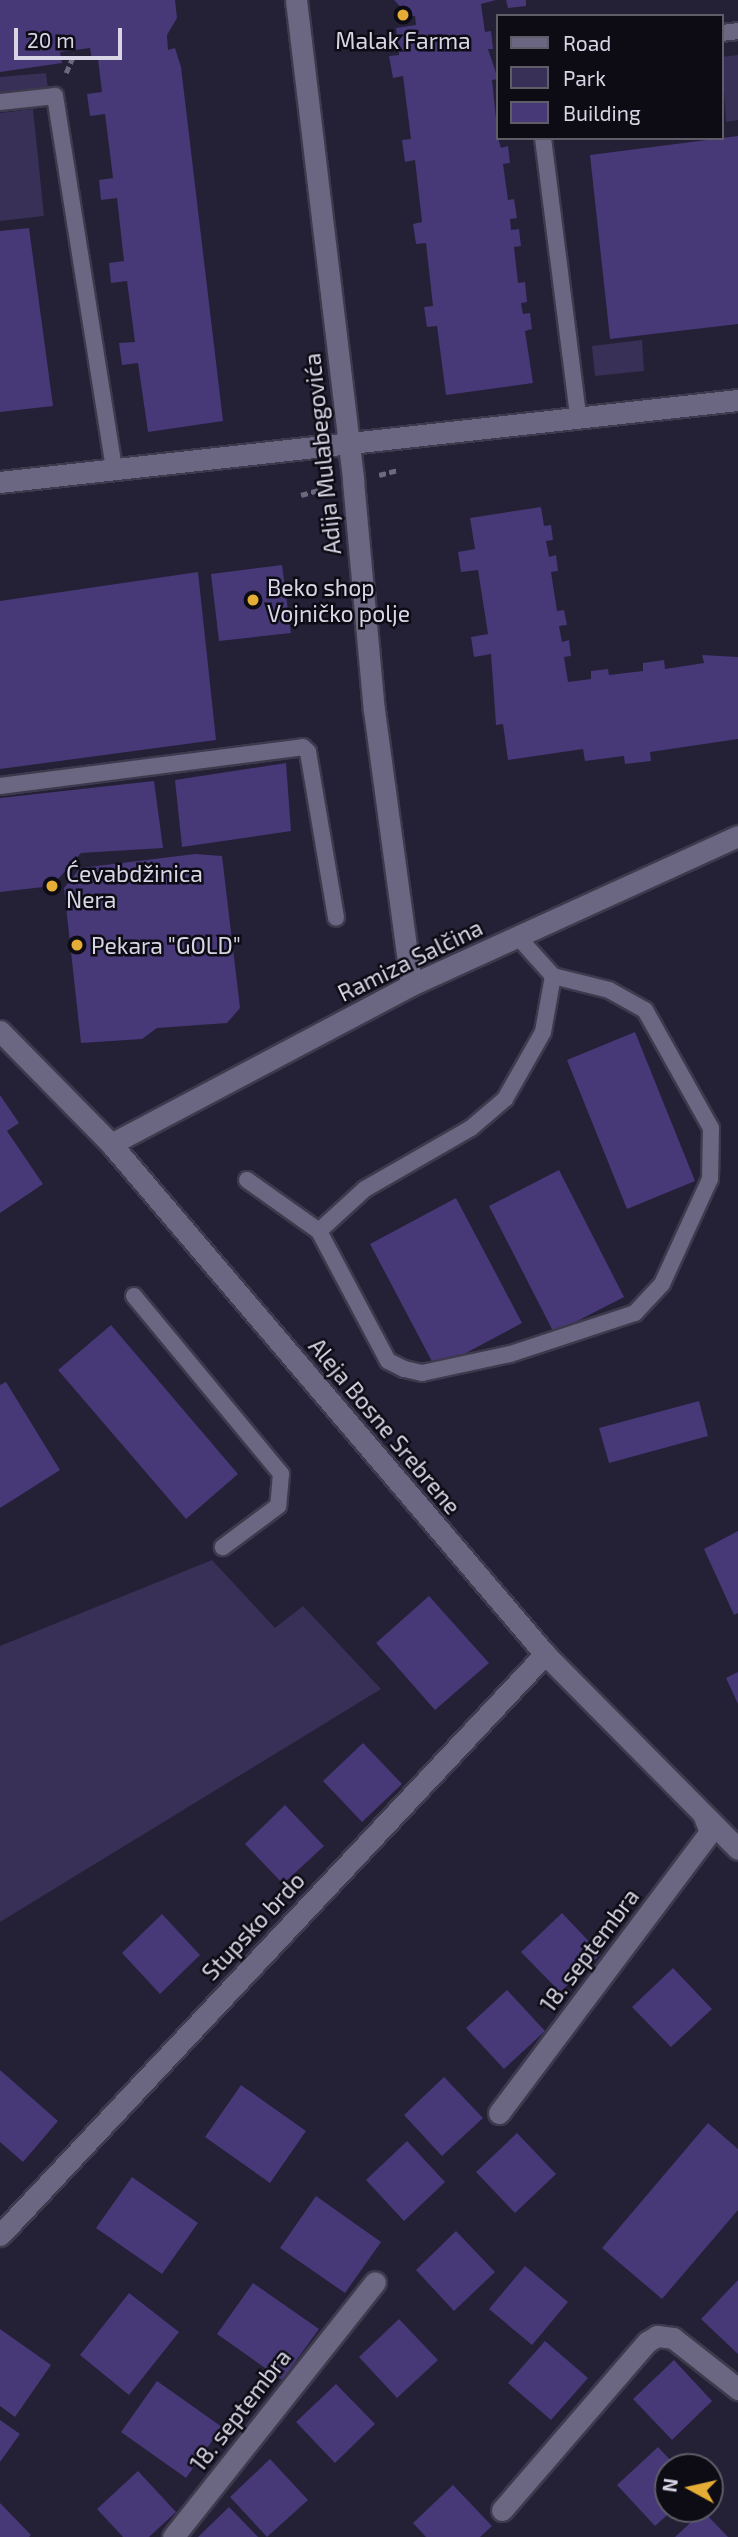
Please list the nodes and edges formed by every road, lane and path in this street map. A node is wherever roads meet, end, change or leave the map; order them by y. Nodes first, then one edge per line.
1 (296, 0) edge
2 (0, 102) edge
3 (542, 140) edge
4 (738, 400) edge
5 (578, 417) junction
6 (348, 440) junction
7 (114, 468) junction
8 (0, 482) edge
9 (0, 786) edge
10 (738, 836) edge
11 (336, 918) dead end
12 (518, 937) junction
13 (553, 976) junction
14 (411, 985) junction
15 (0, 1031) edge
16 (111, 1144) junction
17 (247, 1180) dead end
18 (319, 1231) junction
19 (134, 1296) dead end
20 (223, 1547) dead end
21 (545, 1654) junction
22 (704, 1815) junction
23 (738, 1849) edge
24 (499, 2113) dead end
25 (0, 2235) edge
26 (375, 2282) dead end
27 (738, 2389) edge
28 (502, 2510) dead end
29 (173, 2537) edge

1 - 6 street, Adija Mulabegovića
2 - 7 lane
3 - 5 lane
4 - 5 street
5 - 6 street
6 - 7 street
6 - 14 street, Adija Mulabegovića
7 - 8 street
9 - 11 lane
10 - 12 street, Ramiza Salčina
12 - 13 lane
12 - 14 street, Ramiza Salčina
13 - 18 lane
13 - 18 lane
14 - 16 street, Ramiza Salčina
15 - 16 street, Aleja Bosne Srebrene
16 - 21 street, Aleja Bosne Srebrene
17 - 18 lane
19 - 20 lane
21 - 22 street, Aleja Bosne Srebrene
21 - 25 street, Stupsko brdo
22 - 23 street, Aleja Bosne Srebrene
22 - 24 street, 18. septembra
26 - 29 street, 18. septembra
27 - 28 street

